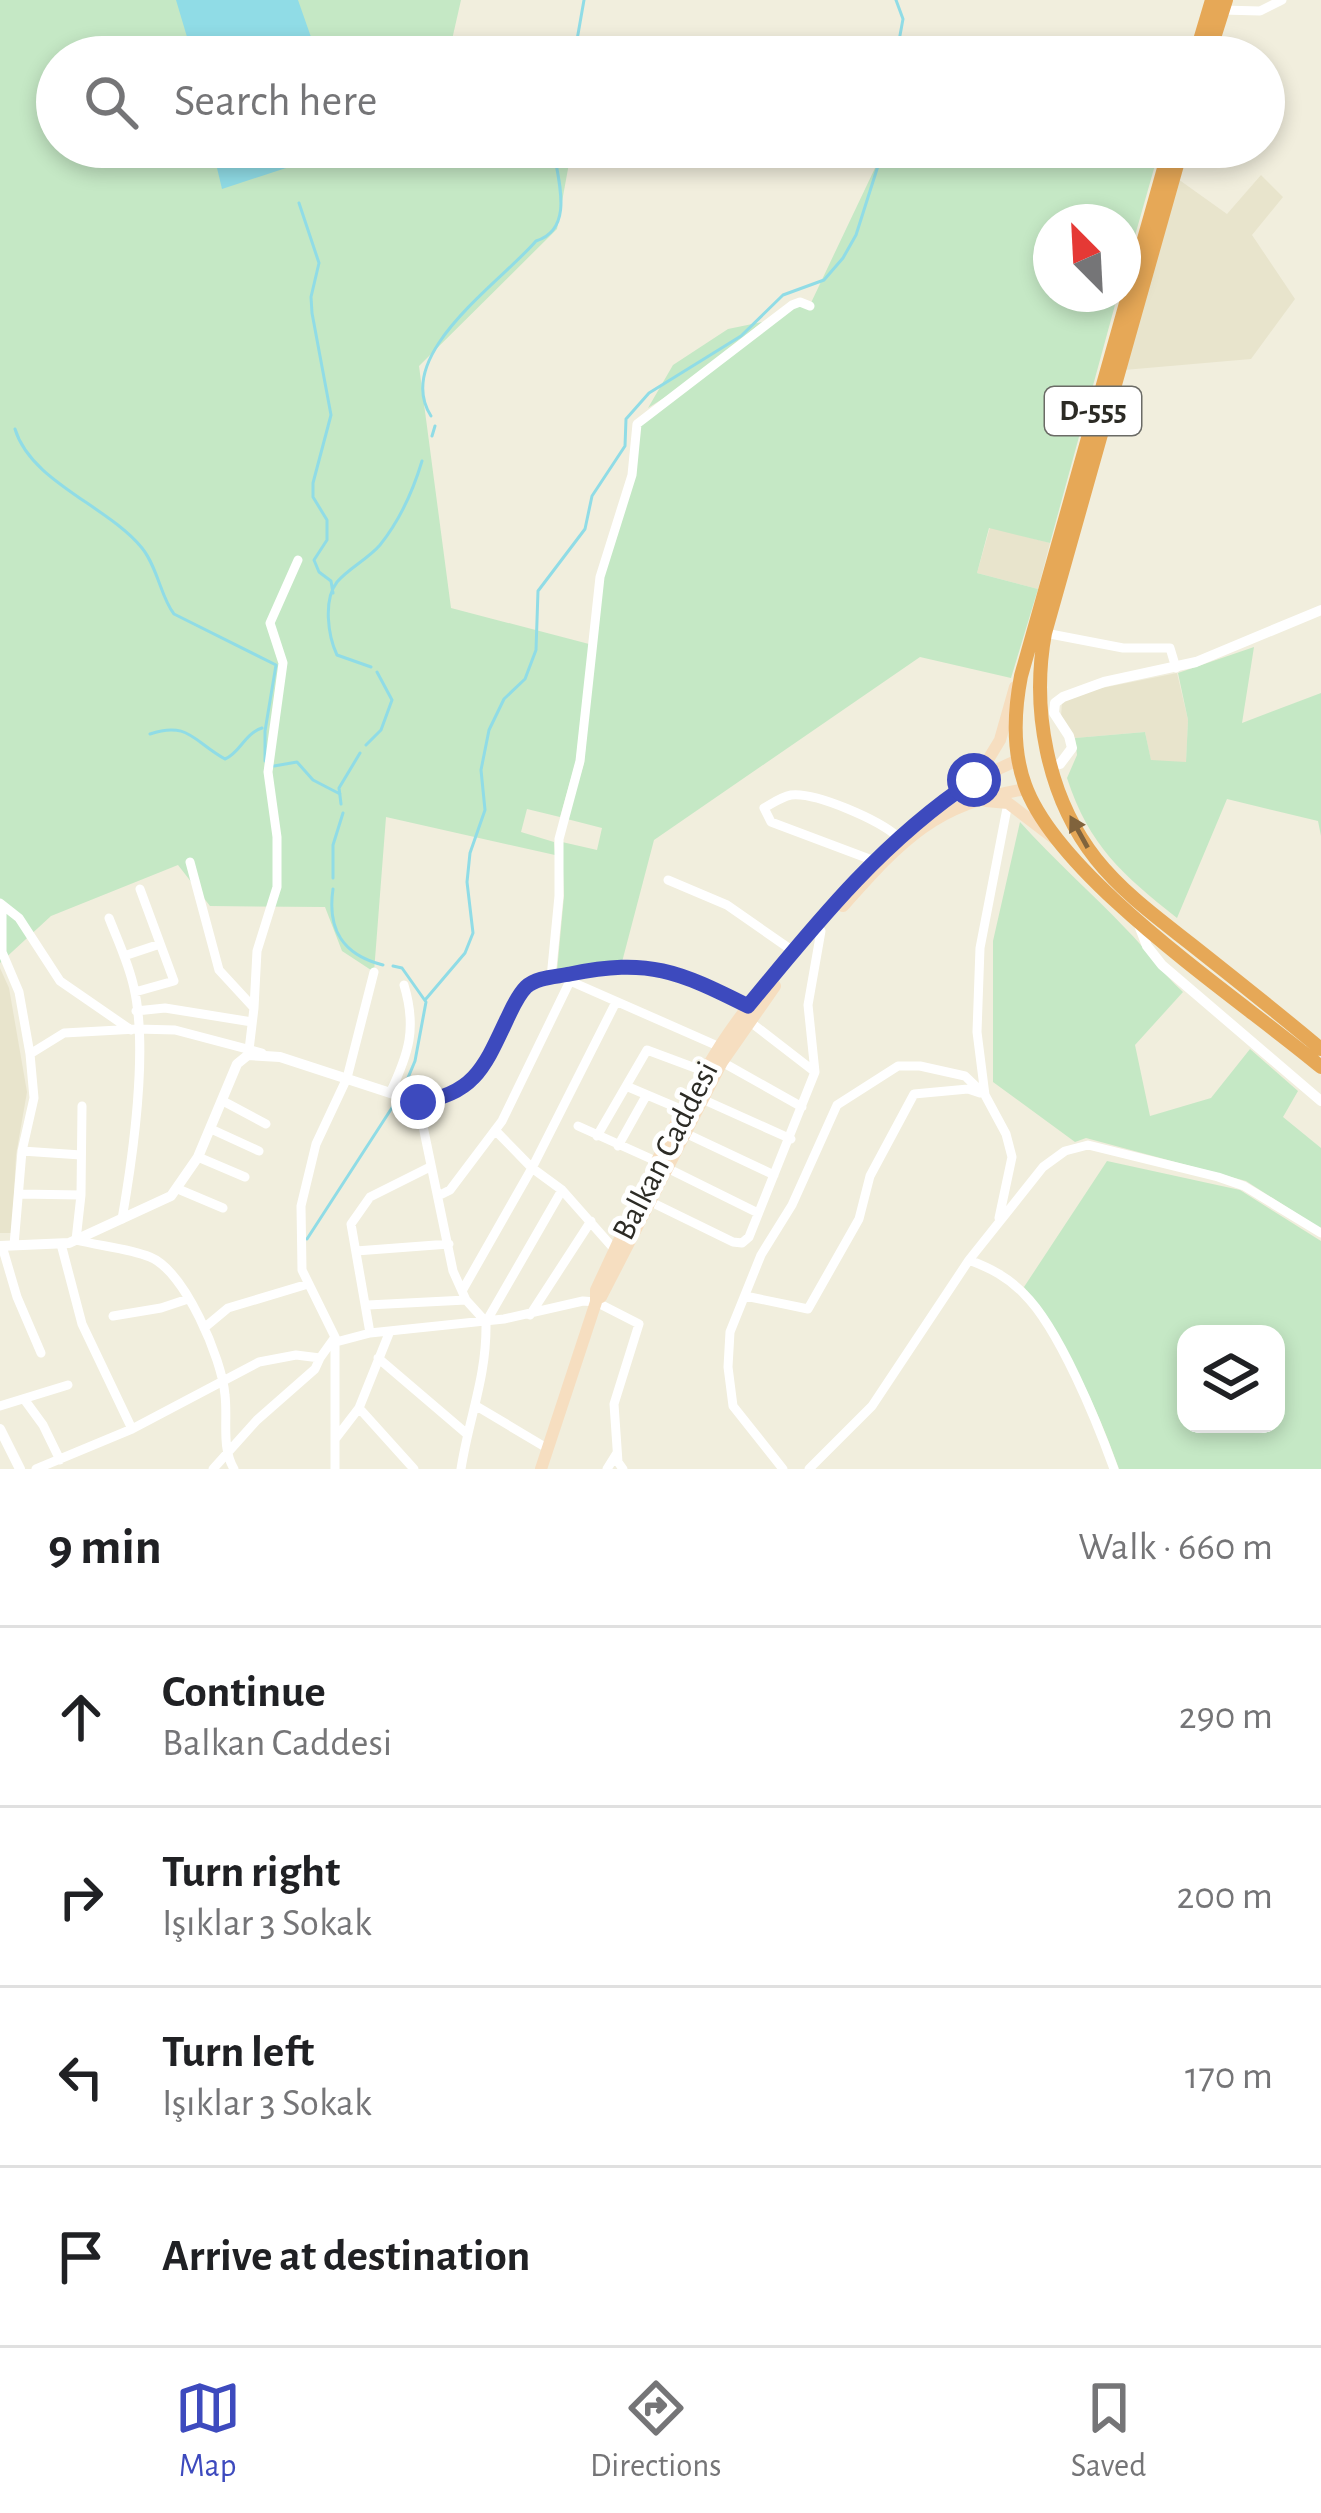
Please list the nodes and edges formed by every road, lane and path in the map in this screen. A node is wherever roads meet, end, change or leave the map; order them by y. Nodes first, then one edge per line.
1 (1282, 0) edge
2 (1220, 3) edge
3 (1205, 36) edge
4 (1213, 36) edge
5 (1164, 168) edge
6 (1176, 168) edge
7 (810, 306) dead end
8 (298, 560) dead end
9 (1321, 610) edge
10 (1045, 633) junction
11 (1176, 668) junction
12 (1021, 676) junction
13 (1018, 760) junction
14 (1052, 766) junction
15 (974, 780) junction
16 (1026, 789) junction
17 (973, 799) junction
18 (1008, 803) junction
19 (898, 836) junction
20 (1057, 840) junction
21 (872, 860) junction
22 (190, 862) dead end
23 (668, 880) dead end
24 (140, 889) dead end
25 (1, 904) edge
26 (1136, 917) junction
27 (109, 918) dead end
28 (821, 931) junction
29 (160, 944) junction
30 (794, 951) junction
31 (124, 956) junction
32 (374, 972) dead end
33 (560, 979) junction
34 (404, 985) dead end
35 (135, 992) junction
36 (616, 1002) junction
37 (254, 1008) junction
38 (136, 1011) junction
39 (751, 1013) junction
40 (252, 1022) junction
41 (134, 1029) junction
42 (1321, 1049) edge
43 (253, 1053) junction
44 (31, 1054) junction
45 (721, 1054) junction
46 (1321, 1066) edge
47 (706, 1072) junction
48 (814, 1072) junction
49 (347, 1078) junction
50 (626, 1086) junction
51 (985, 1095) junction
52 (646, 1096) junction
53 (402, 1097) junction
54 (702, 1100) junction
55 (223, 1101) junction
56 (1321, 1101) edge
57 (82, 1106) dead end
58 (802, 1107) junction
59 (685, 1111) junction
60 (266, 1124) dead end
61 (578, 1126) dead end
62 (211, 1129) junction
63 (495, 1130) junction
64 (685, 1133) junction
65 (597, 1136) junction
66 (790, 1139) junction
67 (618, 1146) junction
68 (22, 1151) junction
69 (259, 1151) dead end
70 (81, 1155) junction
71 (198, 1157) junction
72 (662, 1165) junction
73 (428, 1168) junction
74 (532, 1168) junction
75 (774, 1174) junction
76 (245, 1177) dead end
77 (178, 1189) junction
78 (562, 1190) junction
79 (19, 1194) junction
80 (81, 1196) junction
81 (438, 1196) junction
82 (651, 1202) junction
83 (223, 1208) dead end
84 (758, 1214) junction
85 (122, 1219) junction
86 (591, 1221) junction
87 (998, 1223) junction
88 (1321, 1233) edge
89 (76, 1240) junction
90 (61, 1244) junction
91 (449, 1244) junction
92 (6, 1246) edge
93 (615, 1250) junction
94 (356, 1251) junction
95 (969, 1260) junction
96 (308, 1285) junction
97 (464, 1295) junction
98 (745, 1296) junction
99 (188, 1299) junction
100 (596, 1302) junction
101 (368, 1305) junction
102 (530, 1315) junction
103 (112, 1316) dead end
104 (486, 1322) junction
105 (204, 1328) junction
106 (390, 1331) junction
107 (370, 1333) junction
108 (335, 1337) junction
109 (41, 1353) dead end
110 (320, 1358) junction
111 (378, 1358) junction
112 (223, 1381) junction
113 (68, 1384) dead end
114 (24, 1400) junction
115 (0, 1406) edge
116 (478, 1407) junction
117 (359, 1408) junction
118 (0, 1429) edge
119 (132, 1429) junction
120 (466, 1434) junction
121 (333, 1441) junction
122 (4, 1444) edge
123 (545, 1447) junction
124 (617, 1453) junction
125 (226, 1455) junction
126 (60, 1460) junction
127 (20, 1469) edge
128 (36, 1469) edge
129 (213, 1469) edge
130 (234, 1469) edge
131 (335, 1469) edge
132 (414, 1469) edge
133 (460, 1469) edge
134 (541, 1469) edge
135 (607, 1469) edge
136 (623, 1469) edge
137 (783, 1469) edge
138 (809, 1469) edge
139 (1114, 1469) edge

1 - 2 street
2 - 3 highway
2 - 4 highway
5 - 12 highway, D-555
6 - 10 highway, D-555
7 - 33 street
8 - 37 street
9 - 11 street
10 - 11 street
10 - 14 highway, D-555
11 - 14 street
12 - 13 highway, D-555
12 - 15 main road
13 - 14 highway
13 - 15 main road, Balkan Caddesi
13 - 16 highway, D-555
14 - 16 highway
42 -> 14 highway, D-555
15 - 19 main road, Balkan Caddesi
16 - 17 main road, Balkan Caddesi
16 - 20 highway, D-555
17 - 18 main road
17 - 28 main road, Balkan Caddesi
18 - 20 main road
18 - 51 street
19 - 21 main road, Balkan Caddesi
19 - 21 street
20 - 26 highway, D-555
21 - 30 main road, Balkan Caddesi
22 - 37 street
23 - 30 street
24 - 29 street
25 - 41 street
25 - 44 street
26 - 46 highway, D-555
26 - 56 street
27 - 31 street
28 - 39 main road, Balkan Caddesi
28 - 48 street
29 - 31 street
29 - 35 street
30 - 39 main road, Balkan Caddesi
31 - 35 street
32 - 49 street
33 - 36 street
33 - 39 street
33 - 53 street
33 - 63 street
34 - 53 street
35 - 38 street
36 - 45 street
36 - 74 street
37 - 40 street
38 - 40 street
38 - 41 street
39 - 45 main road, Balkan Caddesi
39 - 48 street
40 - 43 street
41 - 43 street
41 - 44 street
41 - 85 street
43 - 49 street
43 - 55 street
44 - 68 street
45 - 47 main road, Balkan Caddesi
45 - 54 main road, Balkan Caddesi
45 - 58 street
47 - 50 street
47 - 59 main road, Balkan Caddesi
48 - 58 street
49 - 53 street
49 - 96 street
50 - 52 street
50 - 65 street
51 - 87 street
51 - 98 street
51 - 98 street
52 - 59 street
52 - 67 street
53 - 73 street
54 - 64 main road, Balkan Caddesi
54 - 66 street
55 - 60 street
55 - 62 street
57 - 70 street
58 - 66 street
59 - 72 main road, Balkan Caddesi
61 - 65 street
62 - 69 street
62 - 71 street
63 - 74 street
63 - 81 street
64 - 72 main road, Balkan Caddesi
64 - 75 street
65 - 67 street
66 - 75 street
67 - 72 street
68 - 70 street
68 - 79 street
70 - 80 street
71 - 76 street
71 - 77 street
72 - 82 main road, Balkan Caddesi
72 - 84 street
72 - 93 main road, Balkan Caddesi
73 - 81 street
73 - 94 street
74 - 78 street
74 - 97 street
75 - 84 street
77 - 83 street
77 - 85 street
78 - 86 street
78 - 104 street
79 - 80 street
79 - 92 street
80 - 89 street
81 - 91 street
82 - 84 street
82 - 100 main road, Balkan Caddesi
85 - 89 street
86 - 93 street
86 - 102 street
87 - 88 street
87 - 95 street
89 - 90 street
89 - 99 street
90 - 92 street
90 - 119 street
91 - 94 street
91 - 97 street
92 - 109 street
93 - 100 main road, Balkan Caddesi
94 - 101 street
95 - 138 street
95 - 139 street
96 - 105 street
96 - 108 street
97 - 101 street
97 - 104 street
98 - 137 street
99 - 103 street
99 - 105 street
100 - 102 street
100 - 123 main road, Balkan Caddesi
100 - 124 street
101 - 107 street
102 - 104 street
104 - 106 street
104 - 116 street
105 - 112 street
106 - 107 street
106 - 111 street
107 - 108 street
108 - 110 street
108 - 121 street
110 - 112 street
110 - 125 street
111 - 117 street
111 - 120 street
112 - 119 street
112 - 125 street
113 - 114 street
114 - 115 street
114 - 126 street
116 - 120 street
116 - 123 street
117 - 121 street
117 - 132 street
118 - 122 street
119 - 126 street
120 - 133 street
121 - 131 street
122 - 127 street
123 - 134 main road, Balkan Caddesi
124 - 135 street
124 - 136 street
125 - 129 street
125 - 130 street
126 - 128 street

